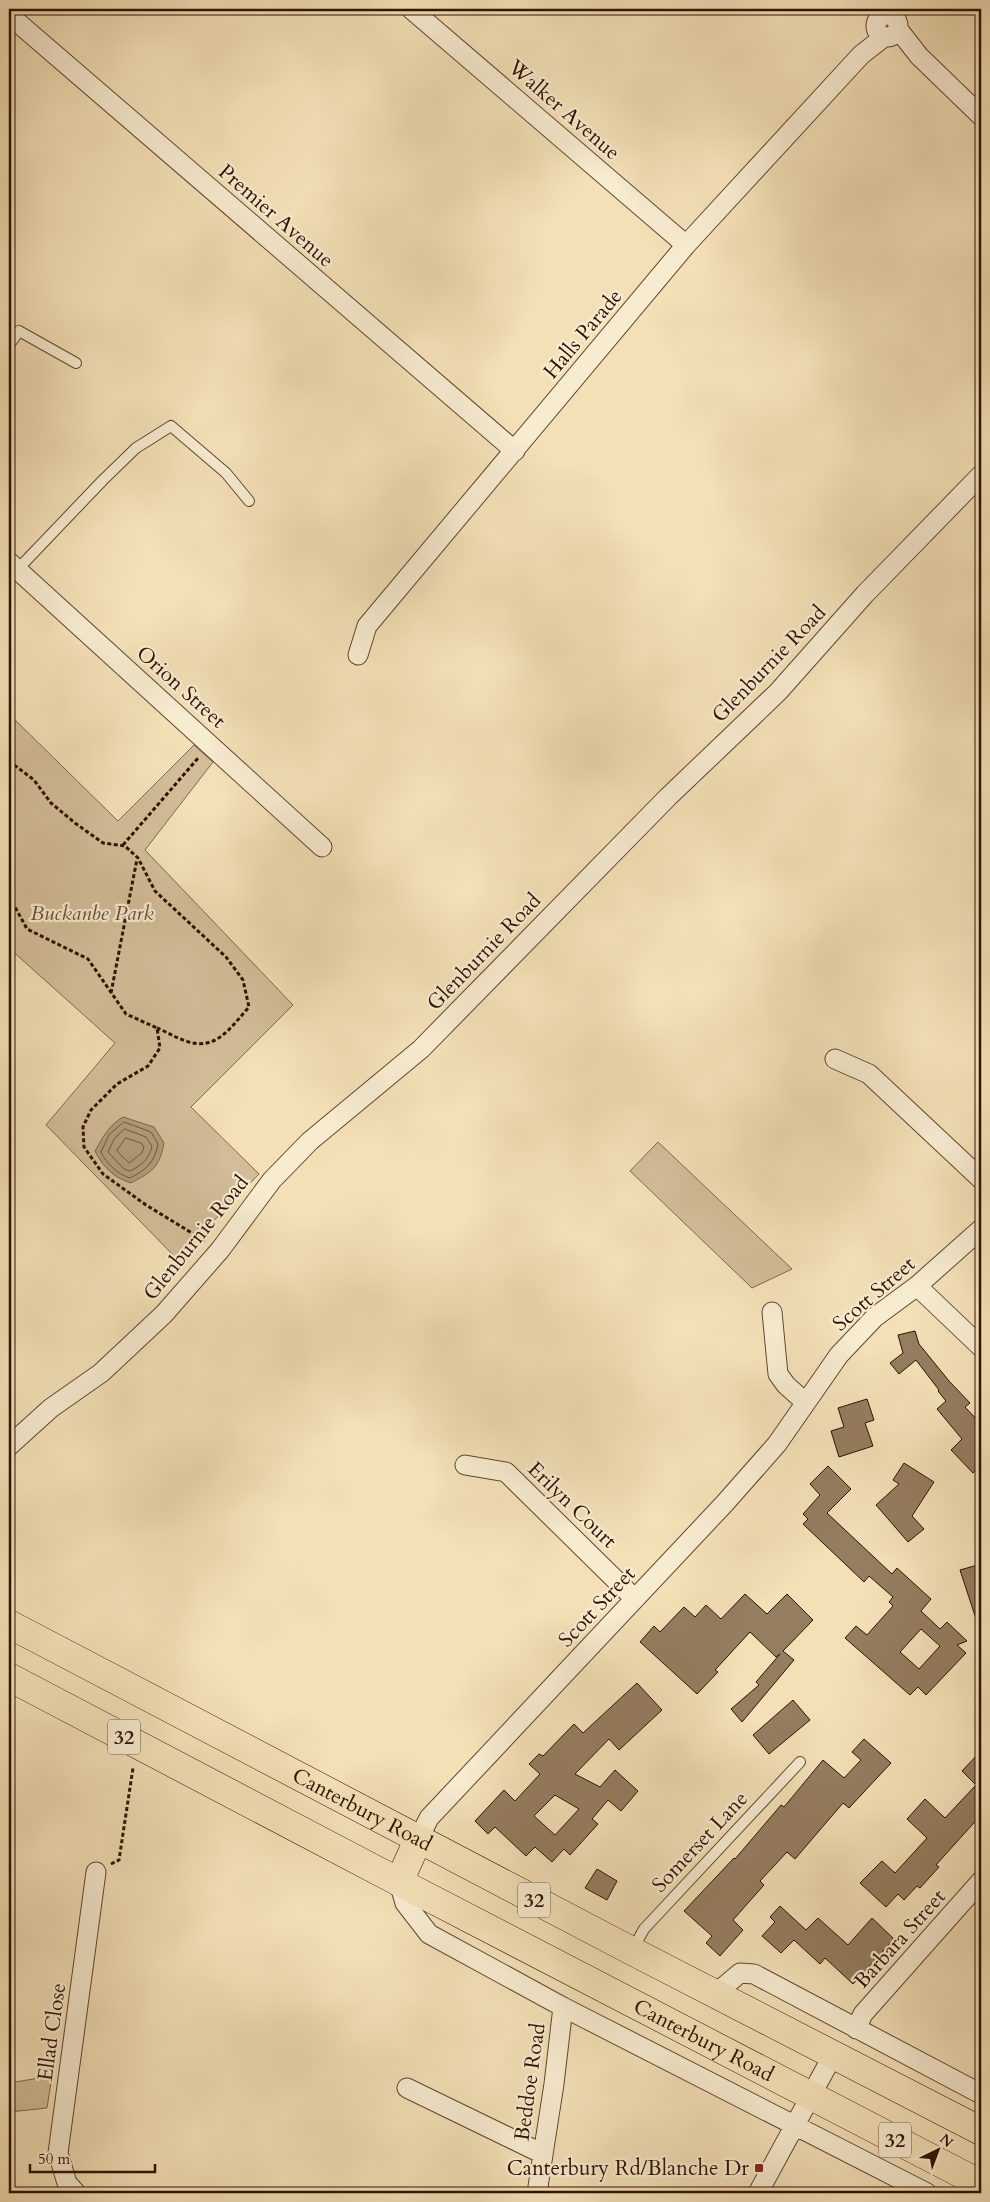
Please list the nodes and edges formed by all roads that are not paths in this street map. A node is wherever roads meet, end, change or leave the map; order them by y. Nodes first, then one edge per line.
1 (412, 9) edge
2 (865, 9) edge
3 (9, 15) edge
4 (889, 21) edge
5 (981, 116) edge
6 (686, 245) junction
7 (9, 345) edge
8 (76, 363) dead end
9 (515, 451) junction
10 (981, 475) edge
11 (249, 501) dead end
12 (13, 566) edge
13 (358, 655) dead end
14 (322, 846) dead end
15 (835, 1058) dead end
16 (981, 1179) edge
17 (981, 1230) edge
18 (917, 1286) junction
19 (772, 1312) dead end
20 (981, 1347) edge
21 (805, 1402) junction
22 (9, 1445) edge
23 (465, 1465) dead end
24 (636, 1599) junction
25 (9, 1624) edge
26 (9, 1677) edge
27 (800, 1762) dead end
28 (418, 1840) junction
29 (96, 1872) road end
30 (981, 1881) edge
31 (399, 1882) junction
32 (632, 1951) junction
33 (715, 1994) junction
34 (563, 2007) junction
35 (856, 2029) junction
36 (833, 2055) junction
37 (407, 2088) dead end
38 (981, 2094) edge
39 (810, 2096) junction
40 (795, 2125) junction
41 (981, 2132) edge
42 (543, 2154) junction
43 (981, 2184) edge
44 (76, 2193) edge
45 (537, 2193) edge
46 (758, 2193) edge
47 (927, 2193) edge

1 - 6 street, Walker Avenue
2 - 4 street
3 - 9 street, Premier Avenue
4 - 5 street
4 - 6 street, Halls Parade
6 - 9 street, Halls Parade
7 - 8 lane
9 - 13 street, Halls Parade
10 - 22 street, Glenburnie Road
11 - 12 lane
12 - 14 street, Orion Street
15 - 16 street
17 - 18 street, Scott Street
18 - 20 street
18 - 21 street, Scott Street
19 - 21 street
21 - 24 street, Scott Street
23 - 24 street, Erilyn Court
24 - 28 street, Scott Street
25 - 28 main road, Canterbury Road / 32
26 - 31 main road, Canterbury Road / 32
27 - 32 lane, Somerset Lane
28 - 31 main road
28 - 32 main road, Canterbury Road / 32
29 - 44 street, Ellad Close
30 - 35 street, Barbara Street
31 - 34 street, Canterbury Road
31 - 39 main road, Canterbury Road / 32
32 - 33 main road, Canterbury Road / 32
33 - 35 street
33 - 36 main road, Canterbury Road / 32
34 - 40 street, Canterbury Road
34 - 42 street, Beddoe Road
35 - 38 street
36 - 39 street
36 - 41 main road, Canterbury Road / 32
37 - 42 street
39 - 40 street
39 - 43 main road, Canterbury Road / 32
40 - 46 street
40 - 47 street, Canterbury Road
42 - 45 street, Beddoe Road

